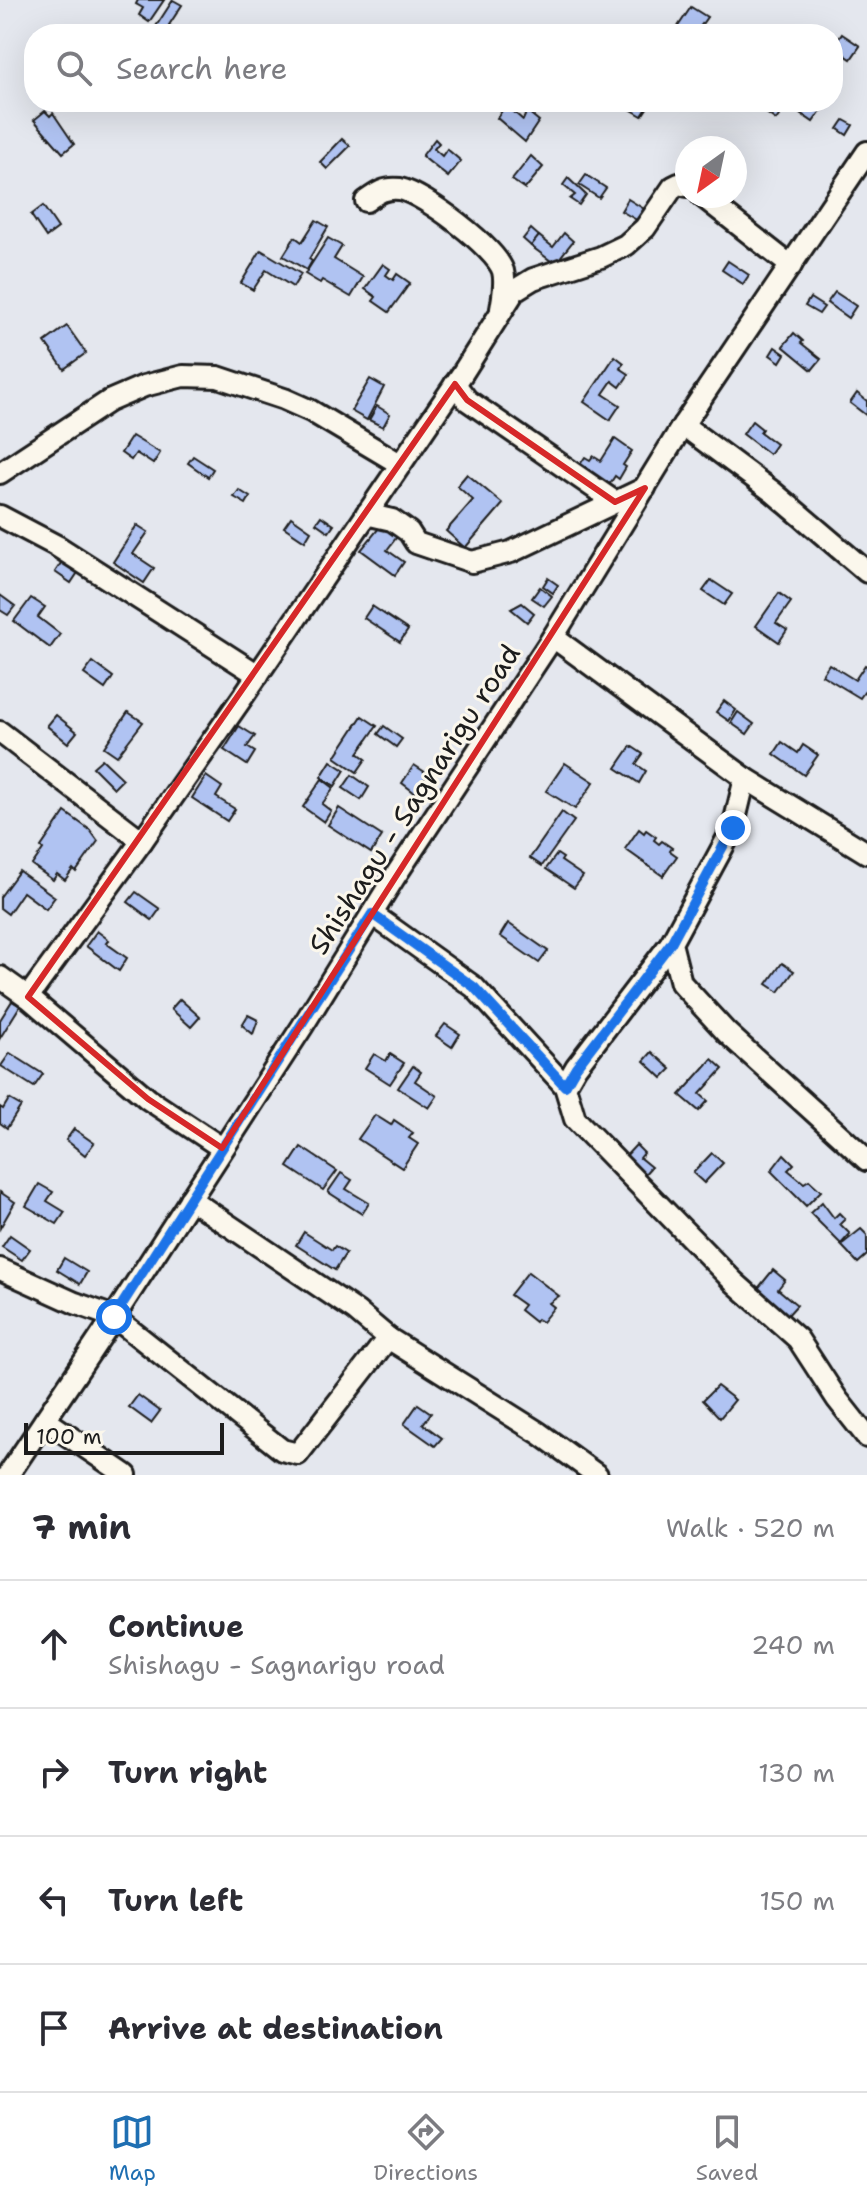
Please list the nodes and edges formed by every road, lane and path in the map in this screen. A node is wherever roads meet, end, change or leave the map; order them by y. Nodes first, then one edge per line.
1 (867, 152) edge
2 (675, 186) edge
3 (366, 201) dead end
4 (717, 208) edge
5 (791, 266) junction
6 (501, 309) junction
7 (455, 384) junction
8 (683, 425) junction
9 (400, 464) junction
10 (0, 473) edge
11 (645, 488) junction
12 (615, 502) junction
13 (366, 514) junction
14 (0, 516) edge
15 (867, 572) edge
16 (553, 637) junction
17 (258, 675) junction
18 (0, 732) edge
19 (745, 778) junction
20 (142, 841) junction
21 (867, 853) edge
22 (372, 914) junction
23 (671, 943) junction
24 (0, 977) edge
25 (28, 997) junction
26 (565, 1086) junction
27 (222, 1148) junction
28 (867, 1160) edge
29 (190, 1199) junction
30 (0, 1269) edge
31 (114, 1317) junction
32 (388, 1338) junction
33 (45, 1420) junction
34 (867, 1437) edge
35 (8, 1475) edge
36 (126, 1475) edge
37 (597, 1475) edge

1 - 5 street, Shishagu - Sagnarigu road
2 - 6 street
3 - 6 street
4 - 5 street
5 - 8 street, Shishagu - Sagnarigu road
6 - 7 street
7 - 9 street
7 - 12 street
8 - 11 street, Shishagu - Sagnarigu road
8 - 15 street
9 - 10 street
9 - 13 street
11 - 12 street
11 - 16 street, Shishagu - Sagnarigu road
12 - 13 street
13 - 17 street
14 - 17 street
16 - 19 street
16 - 22 street, Shishagu - Sagnarigu road
17 - 20 street
18 - 20 street
19 - 21 street
19 - 23 street
20 - 25 street
22 - 26 street
22 - 27 street, Shishagu - Sagnarigu road
23 - 26 street
23 - 28 street
24 - 25 street
25 - 27 street
26 - 34 street
27 - 29 street, Shishagu - Sagnarigu road
29 - 31 street, Shishagu - Sagnarigu road
29 - 32 street
30 - 31 street
31 - 32 street
31 - 33 street, Shishagu - Sagnarigu road
32 - 37 street
33 - 35 street, Shishagu - Sagnarigu road
33 - 36 street

